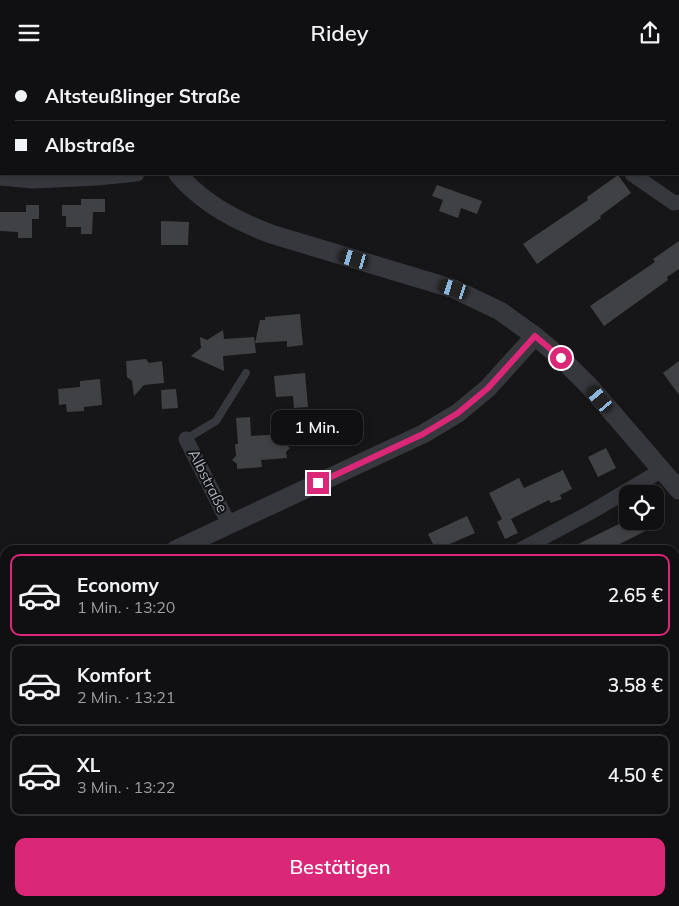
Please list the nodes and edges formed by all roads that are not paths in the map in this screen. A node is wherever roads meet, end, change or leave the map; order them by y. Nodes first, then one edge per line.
1 (123, 175) edge
2 (179, 175) edge
3 (633, 175) edge
4 (18, 177) edge
5 (0, 178) edge
6 (679, 202) edge
7 (535, 336) junction
8 (246, 373) dead end
9 (186, 439) joint
10 (662, 470) junction
11 (679, 489) edge
12 (230, 524) junction
13 (187, 545) edge
14 (529, 545) edge

1 - 4 street
2 - 7 street
3 - 6 street
4 - 5 street
7 - 10 street
7 - 12 street, Albstraße
8 - 9 lane
9 - 12 street, Albstraße
10 - 11 street
10 - 14 street
12 - 13 street, Albstraße

